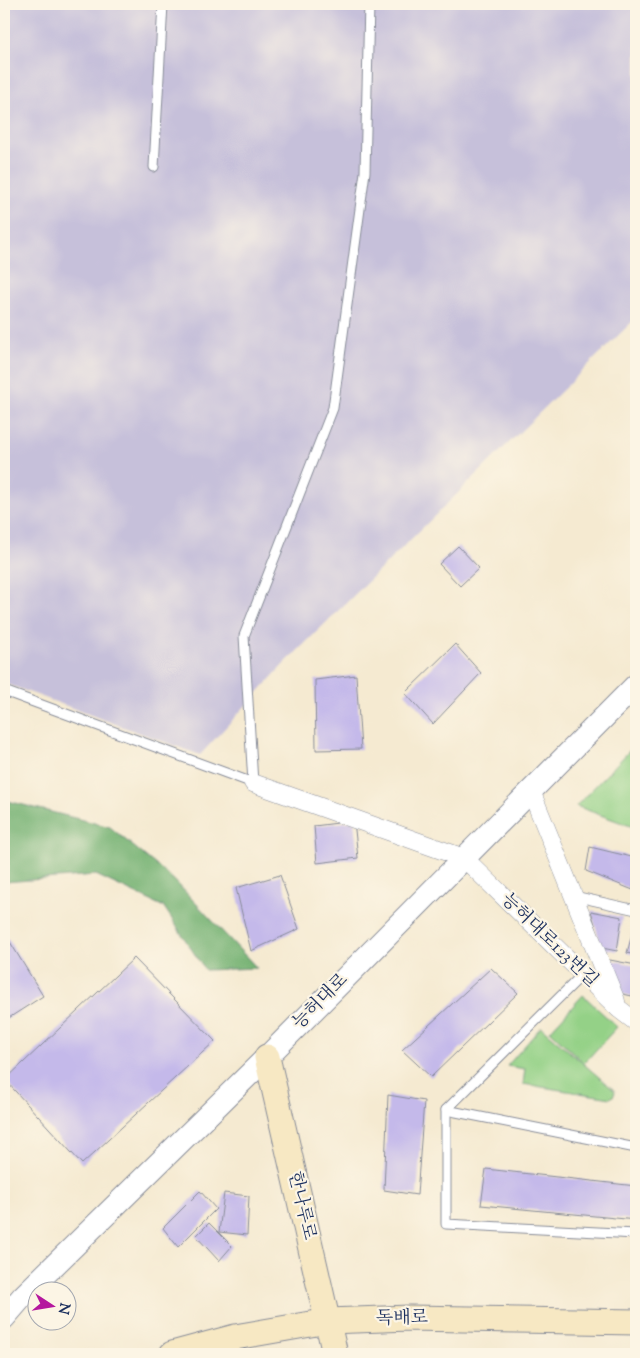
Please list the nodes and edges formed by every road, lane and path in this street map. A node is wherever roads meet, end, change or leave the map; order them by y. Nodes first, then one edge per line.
1 (164, 4) edge
2 (368, 4) edge
3 (154, 167) dead end
4 (636, 684) edge
5 (4, 690) edge
6 (253, 783) junction
7 (531, 791) junction
8 (464, 858) junction
9 (573, 896) junction
10 (636, 910) edge
11 (583, 974) junction
12 (619, 1010) junction
13 (636, 1022) edge
14 (267, 1057) junction
15 (446, 1110) junction
16 (636, 1148) edge
17 (636, 1234) edge
18 (4, 1318) edge
19 (328, 1321) junction
20 (636, 1322) edge
21 (172, 1354) edge
22 (335, 1354) edge

1 - 3 lane
2 - 6 lane
4 - 7 street, 능허대로
5 - 6 lane
6 - 8 street
7 - 8 street, 능허대로
7 - 9 street
8 - 11 street, 능허대로123번길
8 - 14 street, 능허대로
9 - 10 lane
9 - 12 street
11 - 12 street, 능허대로123번길
11 - 15 lane
12 - 13 street, 능허대로123번길
14 - 18 street, 능허대로
14 - 19 main road, 한나루로
15 - 16 lane
15 - 17 lane
19 - 20 main road, 독배로
19 - 21 main road, 독배로
19 - 22 main road, 한나루로

